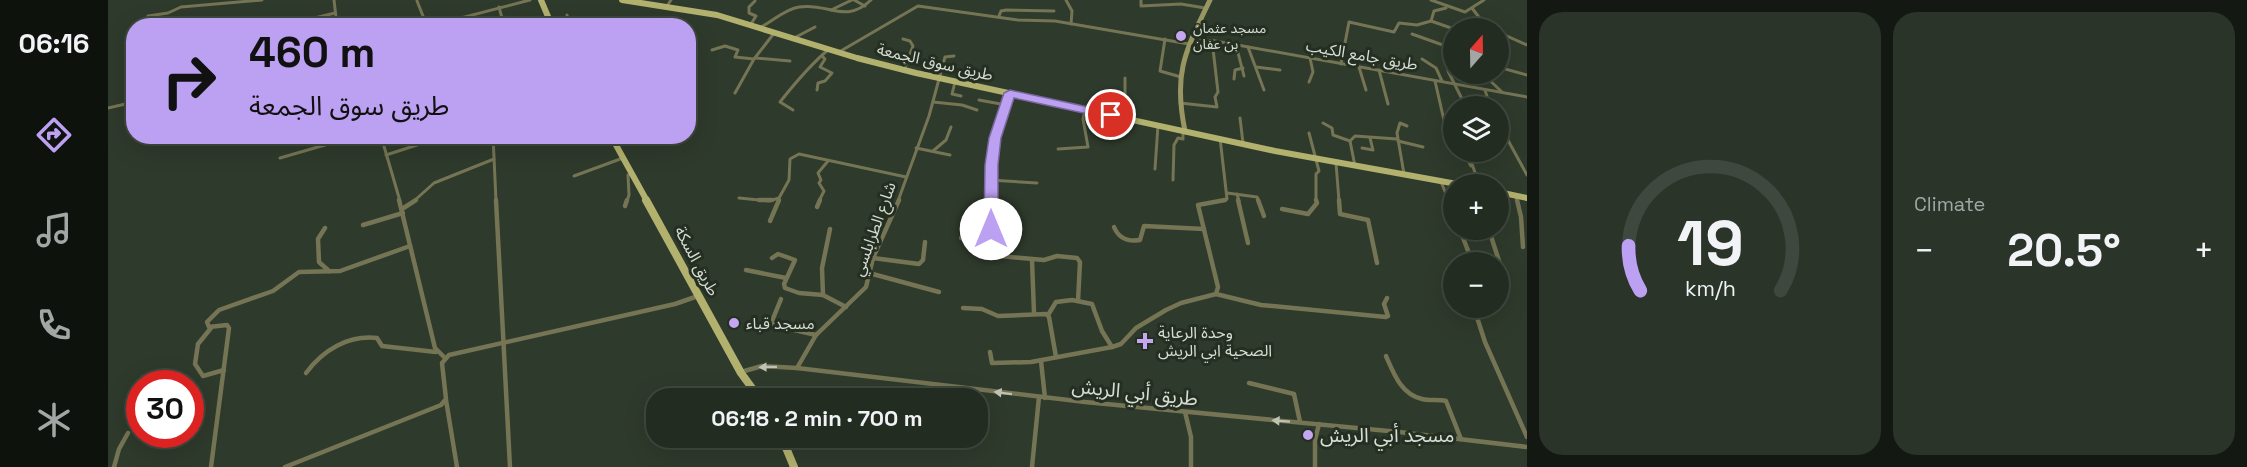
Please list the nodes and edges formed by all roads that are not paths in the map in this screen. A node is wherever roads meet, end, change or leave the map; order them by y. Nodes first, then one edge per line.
1 (262, 0) edge
2 (334, 0) edge
3 (530, 0) edge
4 (541, 0) edge
5 (626, 0) edge
6 (853, 0) edge
7 (871, 0) edge
8 (1066, 0) edge
9 (1141, 0) edge
10 (1209, 0) edge
11 (1431, 0) edge
12 (1484, 0) edge
13 (417, 1) edge
14 (755, 1) edge
15 (669, 3) edge
16 (866, 6) junction
17 (499, 7) junction
18 (1449, 7) junction
19 (1205, 8) junction
20 (1472, 8) junction
21 (831, 10) junction
22 (1054, 11) dead end
23 (335, 13) junction
24 (567, 15) dead end
25 (148, 16) dead end
26 (998, 16) junction
27 (315, 18) edge
28 (336, 18) edge
29 (425, 18) edge
30 (458, 18) edge
31 (502, 18) edge
32 (548, 18) edge
33 (568, 18) edge
34 (1480, 18) edge
35 (1431, 21) junction
36 (751, 24) junction
37 (1071, 24) junction
38 (1443, 25) edge
39 (761, 27) junction
40 (815, 27) dead end
41 (775, 31) junction
42 (1412, 34) dead end
43 (1192, 37) junction
44 (1509, 37) edge
45 (796, 38) junction
46 (903, 39) dead end
47 (1165, 39) junction
48 (1212, 40) junction
49 (1189, 44) junction
50 (1236, 45) junction
51 (1443, 45) edge
52 (1527, 45) edge
53 (1248, 47) junction
54 (830, 48) junction
55 (712, 50) dead end
56 (839, 52) junction
57 (822, 56) junction
58 (954, 56) dead end
59 (754, 58) junction
60 (1310, 58) junction
61 (1422, 59) dead end
62 (790, 61) dead end
63 (1341, 64) junction
64 (1256, 67) junction
65 (1359, 67) junction
66 (1243, 68) junction
67 (904, 70) junction
68 (1280, 70) dead end
69 (1379, 70) junction
70 (1509, 70) edge
71 (1527, 75) edge
72 (1244, 76) dead end
73 (941, 78) junction
74 (1125, 78) dead end
75 (1181, 78) junction
76 (1234, 79) dead end
77 (955, 81) junction
78 (1435, 81) junction
79 (1309, 82) dead end
80 (1442, 82) joint
81 (1454, 84) joint
82 (1494, 84) edge
83 (817, 90) dead end
84 (1264, 90) dead end
85 (1366, 90) dead end
86 (1485, 90) junction
87 (735, 93) dead end
88 (1010, 93) junction
89 (1503, 93) junction
90 (961, 96) dead end
91 (1115, 96) dead end
92 (1461, 96) edge
93 (1487, 96) edge
94 (1527, 97) edge
95 (979, 100) dead end
96 (933, 102) junction
97 (126, 103) edge
98 (1179, 103) junction
99 (1388, 104) dead end
100 (1006, 105) junction
101 (108, 108) edge
102 (793, 110) dead end
103 (977, 110) dead end
104 (1085, 110) junction
105 (1098, 112) junction
106 (1443, 116) edge
107 (1125, 118) junction
108 (1240, 118) dead end
109 (1323, 123) dead end
110 (1158, 124) junction
111 (1407, 126) dead end
112 (951, 127) dead end
113 (1184, 130) junction
114 (1309, 133) dead end
115 (1220, 138) junction
116 (1370, 138) junction
117 (1397, 140) junction
118 (1350, 141) junction
119 (1243, 143) junction
120 (328, 144) edge
121 (383, 144) edge
122 (420, 144) edge
123 (493, 144) edge
124 (615, 144) edge
125 (1509, 144) edge
126 (1423, 147) dead end
127 (916, 148) junction
128 (1362, 148) dead end
129 (1058, 149) dead end
130 (933, 151) junction
131 (386, 155) junction
132 (950, 155) dead end
133 (280, 158) dead end
134 (623, 158) junction
135 (494, 159) junction
136 (1317, 159) junction
137 (828, 161) junction
138 (1469, 162) edge
139 (1471, 162) edge
140 (1336, 163) junction
141 (1354, 166) junction
142 (1471, 167) junction
143 (1155, 169) dead end
144 (633, 174) junction
145 (1474, 174) edge
146 (1405, 175) junction
147 (1527, 175) edge
148 (574, 176) dead end
149 (906, 177) junction
150 (990, 180) junction
151 (1173, 180) dead end
152 (1441, 181) joint
153 (1036, 183) dead end
154 (1443, 186) edge
155 (1227, 193) junction
156 (1237, 194) junction
157 (1509, 194) edge
158 (1516, 196) junction
159 (739, 198) dead end
160 (779, 198) junction
161 (1527, 198) edge
162 (625, 206) dead end
163 (817, 207) dead end
164 (1282, 209) dead end
165 (402, 211) junction
166 (1264, 216) dead end
167 (770, 221) dead end
168 (363, 225) dead end
169 (1114, 227) dead end
170 (325, 228) dead end
171 (1204, 229) junction
172 (830, 230) dead end
173 (962, 238) dead end
174 (925, 242) dead end
175 (1248, 243) dead end
176 (411, 246) junction
177 (1523, 247) dead end
178 (999, 256) dead end
179 (772, 258) dead end
180 (873, 258) junction
181 (1032, 260) junction
182 (1377, 263) dead end
183 (746, 270) dead end
184 (329, 272) junction
185 (869, 273) junction
186 (786, 278) junction
187 (939, 292) dead end
188 (1216, 294) junction
189 (823, 295) junction
190 (699, 296) junction
191 (1387, 298) dead end
192 (781, 299) dead end
193 (1078, 301) junction
194 (846, 307) junction
195 (963, 308) dead end
196 (1034, 313) junction
197 (1048, 315) junction
198 (1477, 318) edge
199 (211, 328) junction
200 (816, 335) junction
201 (504, 342) junction
202 (1112, 347) junction
203 (437, 352) junction
204 (990, 352) dead end
205 (1386, 356) dead end
206 (1056, 357) junction
207 (445, 358) junction
208 (1041, 361) junction
209 (797, 368) junction
210 (224, 370) junction
211 (306, 373) dead end
212 (741, 373) junction
213 (1249, 383) dead end
214 (752, 388) edge
215 (1042, 398) junction
216 (446, 399) junction
217 (1185, 412) junction
218 (1300, 422) junction
219 (1319, 424) junction
220 (1527, 437) edge
221 (126, 438) edge
222 (1461, 439) junction
223 (1527, 447) edge
224 (786, 448) edge
225 (114, 467) edge
226 (211, 467) edge
227 (285, 467) edge
228 (457, 467) edge
229 (510, 467) edge
230 (794, 467) edge
231 (1032, 467) edge
232 (1191, 467) edge
233 (1315, 467) edge

1 - 25 street
2 - 23 street
3 - 17 street
4 - 32 main road
5 - 15 main road, طريق سوق الجمعة
6 - 16 street
6 - 21 street
7 - 16 street
8 - 37 street
9 - 19 street
10 - 19 main road
11 - 18 street
12 - 20 street
13 - 29 street
14 - 36 street
15 - 36 main road, طريق سوق الجمعة
16 - 21 street
17 - 30 street
17 - 31 street
18 - 20 street
18 - 35 street
19 - 43 main road
20 - 34 street
21 - 39 street
22 - 26 street
23 - 27 street
23 - 28 street
24 - 33 street
26 - 37 street
26 - 56 street
35 - 38 street
35 - 63 street
36 - 39 main road, طريق سوق الجمعة
37 - 47 street
39 - 41 main road, طريق سوق الجمعة
40 - 45 street
41 - 45 main road, طريق سوق الجمعة
41 - 59 street
42 - 51 street
43 - 48 street, طريق جامع الكيب
43 - 49 main road
44 - 52 street
45 - 54 main road, طريق سوق الجمعة
46 - 67 street
47 - 49 street
47 - 75 street
48 - 50 street, طريق جامع الكيب
48 - 98 street
49 - 75 main road
50 - 53 street, طريق جامع الكيب
50 - 66 street
53 - 60 street, طريق جامع الكيب
53 - 64 street
54 - 56 main road, طريق سوق الجمعة
54 - 57 street
55 - 59 street
56 - 67 main road, طريق سوق الجمعة
57 - 83 street
57 - 102 street
58 - 73 street, شارع الطرابلسي
59 - 62 street
59 - 87 street
60 - 63 street, طريق جامع الكيب
60 - 79 street
61 - 80 street
63 - 65 street, طريق جامع الكيب
64 - 68 street
64 - 84 street
65 - 69 street, طريق جامع الكيب
65 - 85 street
66 - 72 street
66 - 76 street
67 - 73 main road, طريق سوق الجمعة
69 - 78 street, طريق جامع الكيب
69 - 99 street
70 - 71 street
73 - 77 main road, طريق سوق الجمعة
73 - 96 street, شارع الطرابلسي
74 - 107 street
75 - 98 main road
77 - 88 main road, طريق سوق الجمعة
77 - 90 street
78 - 80 street, طريق جامع الكيب
78 - 106 street
81 - 86 street, طريق جامع الكيب
81 - 92 street
82 - 89 street
86 - 89 street, طريق جامع الكيب
86 - 93 street
88 - 100 street
88 - 104 main road, طريق سوق الجمعة
89 - 94 street, طريق جامع الكيب
91 - 105 street
95 - 100 street
96 - 103 street
96 - 127 street, شارع الطرابلسي
97 - 101 street
98 - 113 main road
100 - 150 street
104 - 105 main road, طريق سوق الجمعة
104 - 129 street
105 - 107 main road, طريق سوق الجمعة
107 - 110 main road, طريق سوق الجمعة
108 - 119 street
109 - 118 street
110 - 113 main road, طريق سوق الجمعة
110 - 143 street
111 - 117 street
112 - 130 street
113 - 115 main road, طريق سوق الجمعة
113 - 151 street
114 - 136 street
115 - 119 main road, طريق سوق الجمعة
115 - 155 street
116 - 117 street
116 - 118 street
116 - 128 street
117 - 126 street
117 - 146 street
118 - 141 street
119 - 136 main road, طريق سوق الجمعة
120 - 133 street
121 - 131 street
122 - 131 street
123 - 135 street
124 - 134 main road, طريق السكة
125 - 147 street
127 - 130 street
127 - 149 street, شارع الطرابلسي
130 - 132 street
131 - 165 street
134 - 144 main road, طريق السكة
134 - 148 street
135 - 165 street
135 - 201 street
136 - 140 main road, طريق سوق الجمعة
136 - 164 street
137 - 149 street
137 - 160 street
137 - 163 street
138 - 142 street
139 - 142 street
140 - 141 main road, طريق سوق الجمعة
140 - 182 street
141 - 146 main road, طريق سوق الجمعة
142 - 145 street
144 - 162 street
144 - 190 main road, طريق السكة
146 - 152 main road, طريق سوق الجمعة
149 - 180 street, شارع الطرابلسي
150 - 153 street
150 - 173 street
152 - 154 street
155 - 156 street
155 - 171 street
156 - 166 street
156 - 175 street
157 - 158 main road
158 - 161 main road
158 - 177 street
159 - 160 street
160 - 167 street
165 - 168 street
165 - 176 street
169 - 171 street
170 - 184 street
171 - 188 street
172 - 189 street
174 - 180 street
176 - 184 street
176 - 203 street
178 - 181 street
179 - 186 street
180 - 185 street, شارع الطرابلسي
181 - 193 street
181 - 196 street
183 - 186 street
184 - 199 street
185 - 187 street
185 - 194 street, شارع الطرابلسي
186 - 189 street
188 - 191 street
188 - 202 street
189 - 194 street
190 - 201 street
190 - 212 main road, طريق السكة
192 - 200 street
193 - 197 street
193 - 202 street
194 - 200 street, شارع الطرابلسي
195 - 196 street
196 - 197 street
197 - 206 street
198 - 220 street
199 - 210 street
199 - 210 street
200 - 209 street, شارع الطرابلسي
201 - 207 street
201 - 229 street
202 - 206 street
203 - 207 street
203 - 211 street
204 - 208 street
205 - 222 street
206 - 208 street
207 - 216 street
208 - 215 street
209 -> 212 street, طريق أبي الريش
215 -> 209 street, طريق أبي الريش
210 - 226 street
212 - 214 main road, طريق السكة
213 - 218 street
215 - 217 street, طريق أبي الريش
215 - 231 street
216 - 227 street
216 - 228 street
218 -> 217 street, طريق أبي الريش
217 - 232 street
218 - 219 street, طريق أبي الريش
219 - 222 street, طريق أبي الريش
219 - 233 street
221 - 225 street
222 - 223 street, طريق أبي الريش
224 - 230 main road

